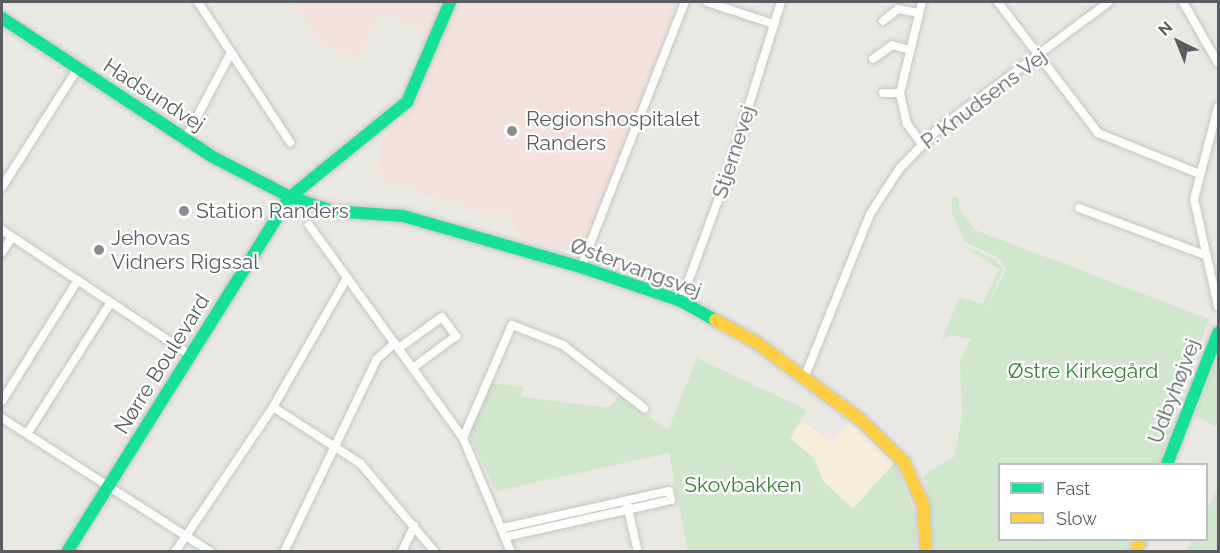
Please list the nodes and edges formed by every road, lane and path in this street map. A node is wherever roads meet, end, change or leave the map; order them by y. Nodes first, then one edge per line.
1 (198, 2) edge
2 (450, 2) edge
3 (685, 2) edge
4 (707, 2) edge
5 (781, 2) edge
6 (922, 2) edge
7 (998, 2) edge
8 (1109, 2) edge
9 (1183, 2) edge
10 (918, 13) junction
11 (2, 18) edge
12 (883, 21) dead end
13 (774, 24) junction
14 (910, 50) junction
15 (231, 53) junction
16 (1039, 58) junction
17 (1218, 58) edge
18 (873, 59) dead end
19 (1218, 63) edge
20 (78, 68) junction
21 (883, 93) dead end
22 (900, 93) junction
23 (1218, 107) edge
24 (185, 139) junction
25 (290, 142) dead end
26 (921, 143) junction
27 (1197, 173) junction
28 (2, 187) edge
29 (290, 196) junction
30 (1079, 208) dead end
31 (309, 225) dead end
32 (2, 230) edge
33 (12, 237) junction
34 (2, 253) edge
35 (1205, 255) junction
36 (581, 267) junction
37 (347, 278) junction
38 (78, 280) junction
39 (681, 301) junction
40 (111, 302) junction
41 (1218, 306) edge
42 (1218, 333) edge
43 (397, 345) junction
44 (190, 355) junction
45 (414, 367) junction
46 (805, 376) junction
47 (2, 401) edge
48 (273, 407) junction
49 (644, 408) dead end
50 (2, 418) edge
51 (27, 434) junction
52 (463, 438) junction
53 (335, 446) junction
54 (1168, 463) edge
55 (109, 485) junction
56 (414, 526) junction
57 (504, 532) junction
58 (184, 534) junction
59 (637, 548) dead end
60 (67, 552) edge
61 (175, 552) edge
62 (211, 552) edge
63 (284, 552) edge
64 (402, 552) edge
65 (435, 552) edge
66 (511, 552) edge
67 (926, 552) edge

1 - 15 street
2 - 29 street
3 - 36 street
4 - 13 street
5 - 13 street, Stjernevej
6 - 10 street
7 - 16 street
8 - 16 street, P. Knudsens Vej
9 - 17 street
10 - 12 street
10 - 14 street
11 - 20 street, Hadsundvej
13 - 39 street, Stjernevej
14 - 18 street
14 - 22 street
15 - 24 street
15 - 25 street
16 - 26 street, P. Knudsens Vej
16 - 27 street
17 - 19 street
20 - 24 street, Hadsundvej
20 - 28 street
21 - 22 street
22 - 26 street
23 - 27 street
24 - 29 street, Hadsundvej
26 - 46 street, P. Knudsens Vej
27 - 35 street
29 - 36 street, Østervangsvej
29 - 44 street, Nørre Boulevard
30 - 35 street
31 - 37 street
32 - 33 street
33 - 34 street
33 - 38 street
35 - 41 street
36 - 39 street, Østervangsvej
37 - 43 street
37 - 48 street
38 - 40 street
38 - 47 street
39 - 46 street, Østervangsvej
40 - 44 street
40 - 51 street
42 - 54 street, Udbyhøjvej
43 - 45 street
43 - 45 street
43 - 53 street
44 - 55 street, Nørre Boulevard
45 - 52 street
46 - 67 street, Østervangsvej
48 - 53 street
48 - 58 street
49 - 52 street
50 - 51 street
51 - 55 street
52 - 57 street
53 - 56 street
53 - 63 street
55 - 58 street
55 - 60 street, Nørre Boulevard
56 - 64 street
56 - 65 street
57 - 59 street
57 - 66 street
58 - 61 street
58 - 62 street

